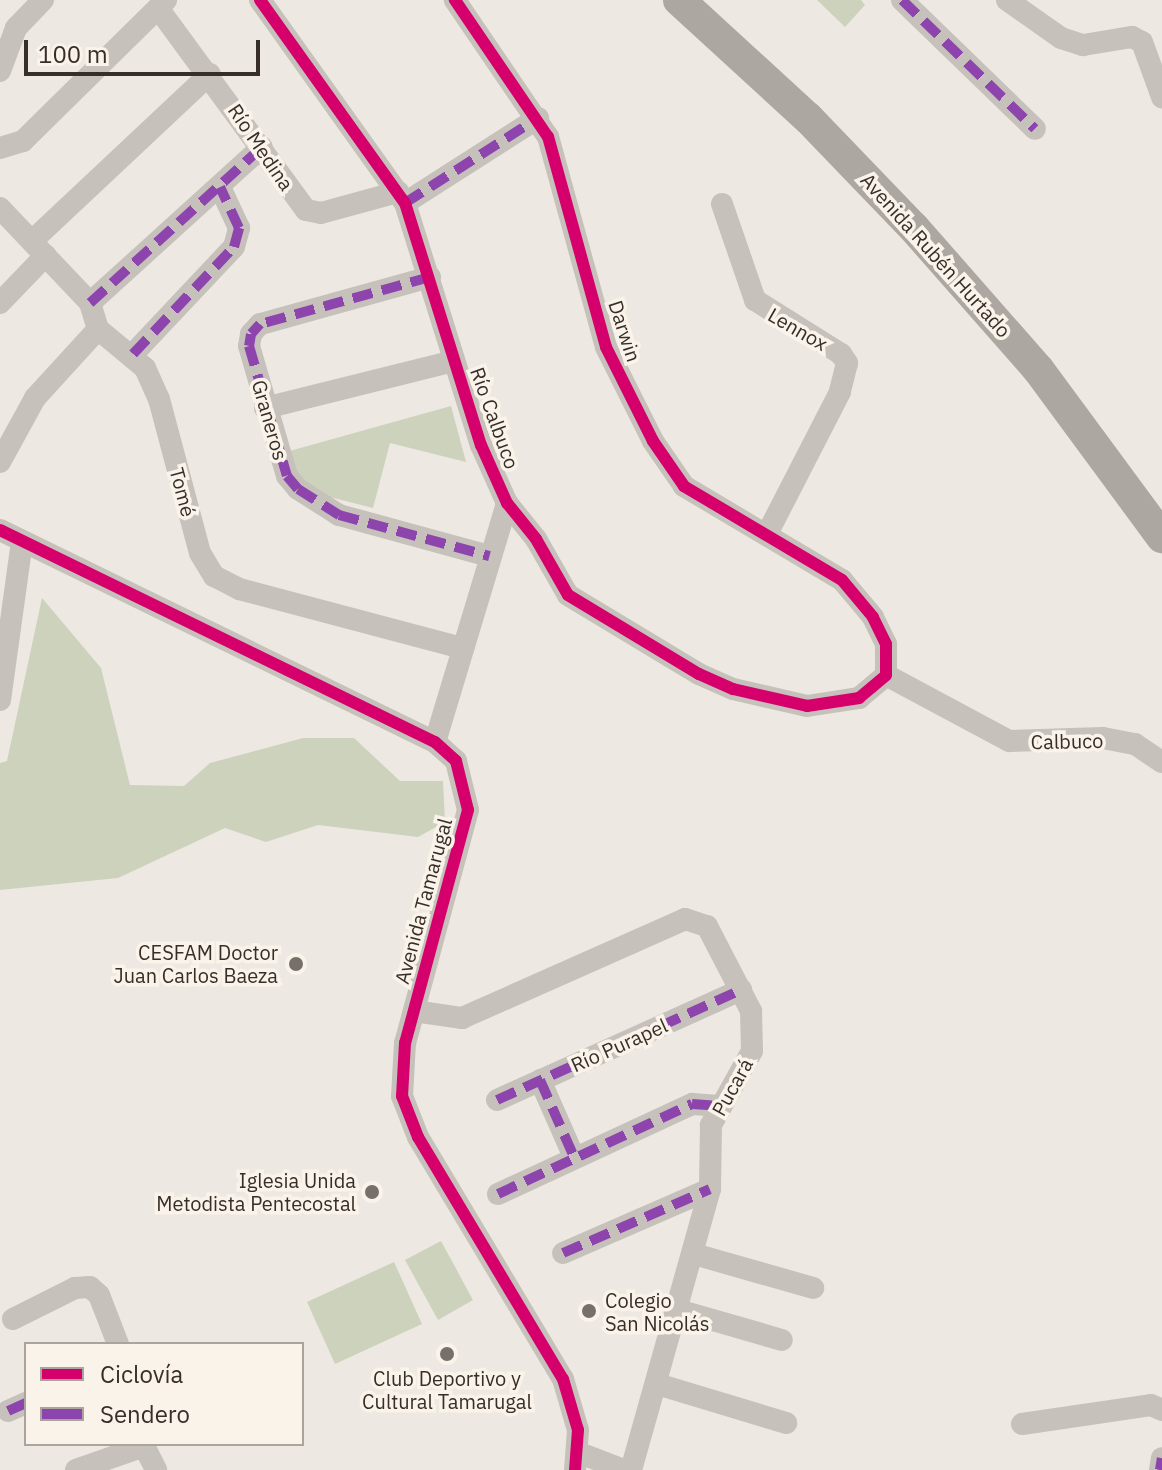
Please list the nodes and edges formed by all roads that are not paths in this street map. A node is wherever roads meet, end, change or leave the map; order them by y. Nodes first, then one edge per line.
1 (43, 0) edge
2 (260, 0) edge
3 (455, 0) edge
4 (679, 0) edge
5 (705, 0) edge
6 (902, 0) edge
7 (1007, 0) edge
8 (162, 4) edge
9 (0, 71) edge
10 (210, 74) junction
11 (1162, 97) edge
12 (538, 118) junction
13 (1035, 129) dead end
14 (262, 147) junction
15 (0, 148) edge
16 (220, 187) junction
17 (401, 198) junction
18 (722, 204) dead end
19 (0, 208) edge
20 (39, 248) junction
21 (430, 277) junction
22 (0, 303) edge
23 (90, 303) junction
24 (98, 329) junction
25 (133, 354) junction
26 (453, 361) junction
27 (265, 408) junction
28 (0, 462) edge
29 (507, 503) junction
30 (1162, 510) edge
31 (0, 530) edge
32 (767, 534) junction
33 (1162, 537) edge
34 (22, 542) junction
35 (489, 556) junction
36 (463, 648) junction
37 (886, 675) junction
38 (0, 700) edge
39 (435, 742) junction
40 (1162, 762) edge
41 (741, 990) junction
42 (414, 1011) junction
43 (540, 1080) junction
44 (497, 1100) dead end
45 (719, 1106) junction
46 (574, 1157) junction
47 (710, 1189) junction
48 (498, 1194) dead end
49 (563, 1253) dead end
50 (694, 1254) junction
51 (813, 1288) dead end
52 (678, 1310) junction
53 (13, 1319) dead end
54 (782, 1340) dead end
55 (117, 1342) edge
56 (657, 1384) junction
57 (1162, 1410) edge
58 (786, 1423) dead end
59 (1022, 1424) dead end
60 (141, 1446) edge
61 (144, 1446) edge
62 (1162, 1458) edge
63 (576, 1461) edge
64 (76, 1470) edge
65 (156, 1470) edge
66 (624, 1470) edge
67 (631, 1470) edge
68 (1160, 1470) edge

1 - 9 street
2 - 17 street, Río Calbuco
3 - 12 street, Darwin
4 - 33 highway, Avenida Rubén Hurtado
5 - 30 highway, Avenida Rubén Hurtado
6 - 13 street
7 - 11 street
8 - 10 street, Río Medina
8 - 15 street
10 - 14 street, Río Medina
10 - 20 street
12 - 17 street, Río Medina
12 - 32 street, Darwin
14 - 16 street
14 - 17 street, Río Medina
16 - 23 street
16 - 25 street
17 - 21 street, Río Calbuco
18 - 32 street, Lennox
19 - 20 street
20 - 22 street
20 - 23 street
21 - 26 street, Río Calbuco
21 - 27 street, Graneros
23 - 24 street
24 - 25 street, Tomé
24 - 28 street
25 - 36 street, Tomé
26 - 27 street
26 - 29 street, Río Calbuco
27 - 35 street, Graneros
29 - 35 street
29 - 37 street, Río Calbuco
31 - 34 street, Avenida Tamarugal
32 - 37 street, Darwin
34 - 38 street
34 - 39 street, Avenida Tamarugal
35 - 36 street
36 - 39 street
37 - 40 street, Calbuco
39 - 42 street, Avenida Tamarugal
41 - 42 street, Pucará
41 - 43 street, Río Purapel
41 - 45 street, Pucará
42 - 63 street, Avenida Tamarugal
43 - 44 street, Río Purapel
43 - 46 street
45 - 46 street
45 - 47 street, Pucará
46 - 48 street
47 - 49 street
47 - 50 street, Pucará
50 - 51 street
50 - 52 street, Pucará
52 - 54 street
52 - 56 street, Pucará
53 - 55 street
56 - 58 street
56 - 67 street, Pucará
57 - 59 street
60 - 64 street
61 - 65 street
62 - 68 street
63 - 66 street

